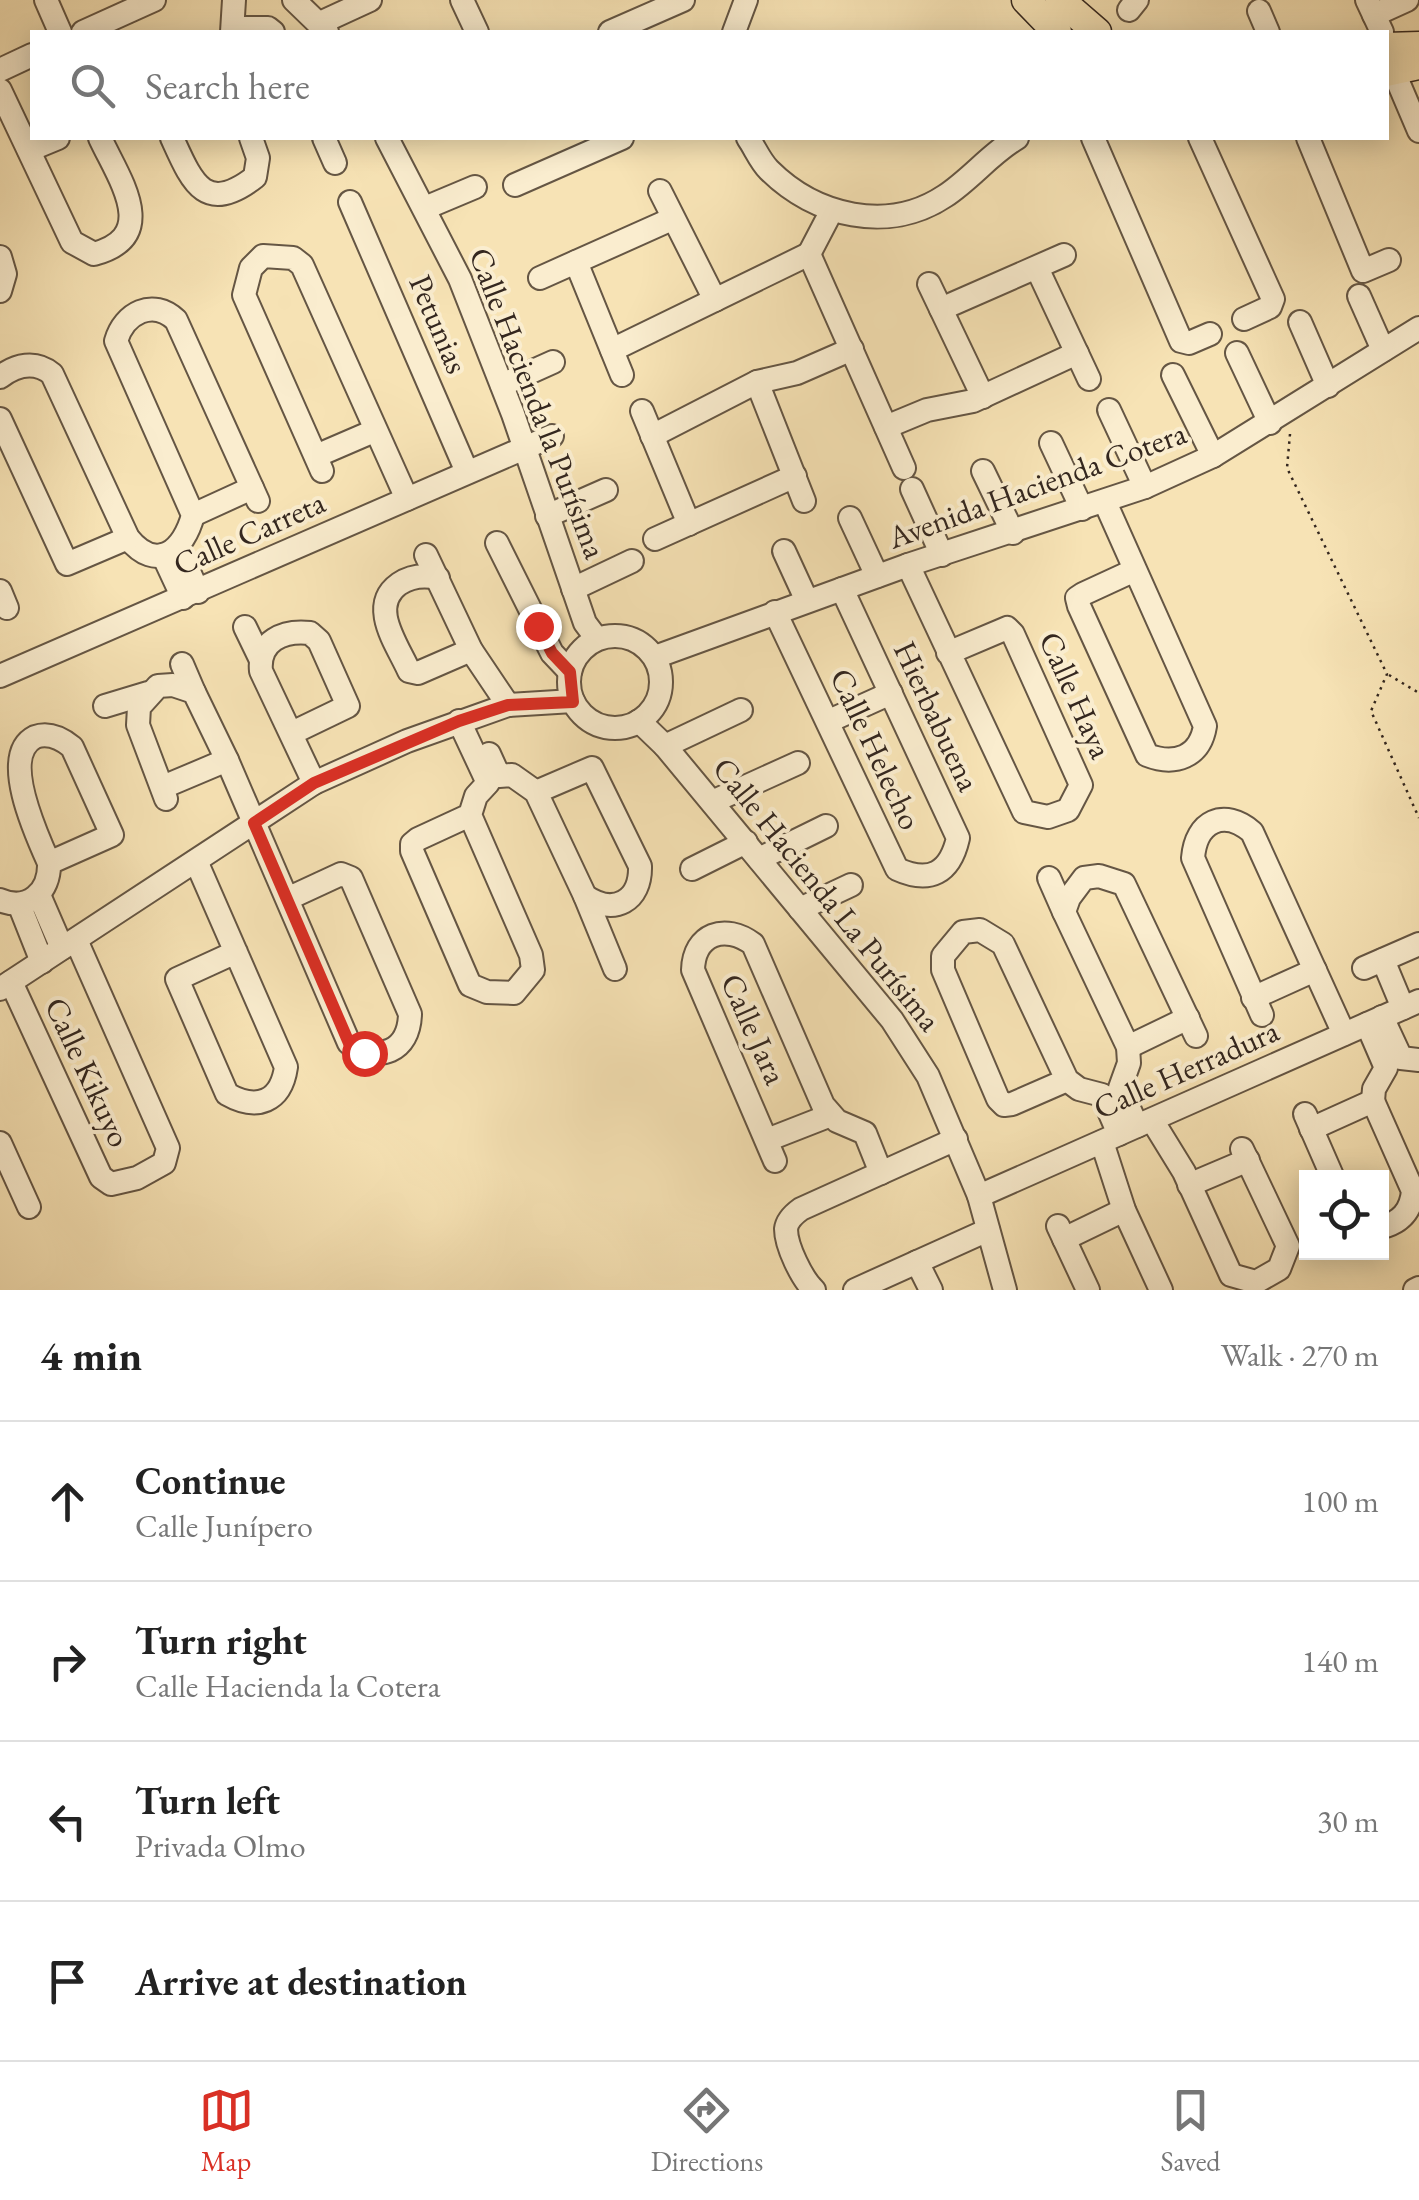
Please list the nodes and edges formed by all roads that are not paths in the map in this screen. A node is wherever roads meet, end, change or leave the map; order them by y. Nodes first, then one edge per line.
1 (46, 0) edge
2 (154, 0) edge
3 (234, 0) edge
4 (294, 0) edge
5 (370, 0) edge
6 (462, 0) edge
7 (683, 0) edge
8 (746, 0) edge
9 (1026, 0) edge
10 (1060, 0) edge
11 (1407, 0) edge
12 (125, 6) edge
13 (323, 28) edge
14 (59, 30) edge
15 (86, 30) edge
16 (233, 30) edge
17 (270, 30) edge
18 (476, 30) edge
19 (615, 30) edge
20 (735, 30) edge
21 (1055, 30) edge
22 (1094, 30) edge
23 (1389, 40) edge
24 (1389, 44) edge
25 (1419, 46) edge
26 (1389, 49) edge
27 (30, 56) edge
28 (0, 70) edge
29 (0, 90) edge
30 (1419, 131) edge
31 (53, 140) edge
32 (101, 140) edge
33 (173, 140) edge
34 (252, 140) edge
35 (325, 140) edge
36 (617, 140) edge
37 (749, 140) edge
38 (1014, 140) edge
39 (1094, 140) edge
40 (1201, 140) edge
41 (1309, 140) edge
42 (396, 141) edge
43 (29, 150) junction
44 (335, 163) dead end
45 (515, 185) dead end
46 (475, 186) dead end
47 (660, 191) dead end
48 (350, 202) dead end
49 (425, 208) junction
50 (831, 212) junction
51 (672, 219) junction
52 (72, 242) junction
53 (808, 254) junction
54 (1064, 255) dead end
55 (0, 258) edge
56 (1389, 260) dead end
57 (576, 262) junction
58 (82, 264) dead end
59 (1037, 268) junction
60 (540, 278) dead end
61 (929, 284) dead end
62 (0, 291) edge
63 (1359, 296) dead end
64 (714, 300) junction
65 (942, 308) junction
66 (102, 315) dead end
67 (1244, 319) dead end
68 (1300, 322) dead end
69 (1419, 328) edge
70 (1210, 334) dead end
71 (116, 342) junction
72 (38, 343) dead end
73 (612, 350) junction
74 (852, 350) junction
75 (1383, 350) junction
76 (1077, 353) junction
77 (1237, 353) dead end
78 (553, 362) dead end
79 (52, 374) junction
80 (1173, 374) dead end
81 (622, 375) dead end
82 (0, 377) edge
83 (1090, 380) dead end
84 (757, 382) junction
85 (502, 385) junction
86 (1328, 386) junction
87 (983, 397) junction
88 (1110, 410) dead end
89 (642, 411) dead end
90 (0, 419) edge
91 (1270, 422) junction
92 (886, 428) junction
93 (374, 430) junction
94 (552, 436) dead end
95 (652, 436) junction
96 (1051, 443) dead end
97 (524, 447) junction
98 (1213, 456) junction
99 (983, 471) dead end
100 (467, 472) junction
101 (794, 476) junction
102 (1145, 487) junction
103 (606, 490) dead end
104 (407, 499) junction
105 (804, 501) dead end
106 (1093, 506) junction
107 (193, 515) junction
108 (548, 516) junction
109 (850, 518) dead end
110 (689, 524) junction
111 (1013, 532) junction
112 (128, 538) junction
113 (655, 539) dead end
114 (497, 542) dead end
115 (171, 552) junction
116 (784, 552) dead end
117 (426, 555) dead end
118 (942, 555) junction
119 (632, 561) dead end
120 (908, 566) junction
121 (1135, 570) junction
122 (877, 576) junction
123 (438, 578) junction
124 (572, 589) junction
125 (842, 589) junction
126 (190, 595) junction
127 (807, 601) junction
128 (776, 612) junction
129 (245, 627) dead end
130 (598, 639) junction
131 (472, 650) junction
132 (948, 653) junction
133 (655, 657) junction
134 (260, 658) junction
135 (182, 664) dead end
136 (570, 672) junction
137 (0, 676) edge
138 (153, 689) junction
139 (194, 692) junction
140 (891, 694) junction
141 (573, 702) junction
142 (508, 705) junction
143 (105, 706) dead end
144 (741, 710) dead end
145 (466, 719) junction
146 (639, 721) junction
147 (829, 721) junction
148 (292, 733) junction
149 (665, 746) junction
150 (228, 760) junction
151 (798, 763) dead end
152 (314, 783) junction
153 (536, 792) junction
154 (712, 802) junction
155 (1024, 812) junction
156 (470, 816) junction
157 (254, 823) junction
158 (826, 826) dead end
159 (1036, 838) dead end
160 (753, 850) junction
161 (196, 860) junction
162 (49, 863) junction
163 (692, 869) dead end
164 (942, 869) joint
165 (1048, 878) dead end
166 (851, 885) dead end
167 (584, 896) junction
168 (287, 899) junction
169 (22, 900) edge
170 (984, 908) dead end
171 (800, 909) junction
172 (1064, 912) junction
173 (701, 942) junction
174 (69, 944) junction
175 (1003, 944) junction
176 (1419, 944) edge
177 (236, 952) junction
178 (677, 953) dead end
179 (42, 962) junction
180 (615, 969) dead end
181 (1315, 970) junction
182 (5, 986) edge
183 (1393, 1012) edge
184 (1344, 1034) junction
185 (349, 1043) junction
186 (1128, 1047) junction
187 (1419, 1060) edge
188 (286, 1067) junction
189 (361, 1076) dead end
190 (1067, 1080) junction
191 (297, 1092) dead end
192 (1373, 1102) junction
193 (831, 1115) junction
194 (1128, 1130) junction
195 (956, 1139) junction
196 (0, 1143) edge
197 (1330, 1170) edge
198 (881, 1173) junction
199 (1189, 1185) junction
200 (979, 1196) junction
201 (1416, 1196) edge
202 (30, 1206) dead end
203 (1124, 1210) junction
204 (1390, 1224) edge
205 (988, 1230) junction
206 (917, 1262) junction
207 (1234, 1283) edge
208 (814, 1290) edge
209 (855, 1290) edge
210 (930, 1290) edge
211 (1004, 1290) edge
212 (1088, 1290) edge
213 (1161, 1290) edge

1 - 14 street
2 - 12 street
3 - 16 street
4 - 13 street
5 - 13 street
6 - 18 street
7 - 19 street
8 - 20 street
9 - 21 main road
10 - 22 main road
11 - 23 street
12 - 15 street
16 - 17 street
24 - 25 main road
26 - 30 street
27 - 28 street
29 - 43 street
31 - 43 street
32 - 52 street
33 - 34 street
35 - 44 street
36 - 45 street
37 - 50 street
38 - 50 street
39 - 70 street
40 - 67 street
41 - 56 street
42 - 49 street, Calle Hacienda la Purísima
43 - 52 street
46 - 49 street
47 - 51 street
48 - 100 street, Petunias
49 - 85 street, Calle Hacienda la Purísima
50 - 53 street
51 - 57 street
51 - 64 street
52 - 58 street
53 - 64 street
53 - 74 street
54 - 59 street
55 - 62 street
57 - 60 street
57 - 73 street
59 - 65 street
59 - 76 street
61 - 65 street
63 - 75 street
64 - 73 street
65 - 87 street
66 - 71 street
68 - 86 street
69 - 75 street, Avenida Hacienda Cotera
71 - 107 street
71 - 107 street
72 - 79 street
73 - 81 street
74 - 84 street
74 - 92 street
75 - 86 street, Avenida Hacienda Cotera
76 - 83 street
76 - 87 street
77 - 91 street
78 - 85 street
79 - 82 street
79 - 112 street
80 - 98 street
84 - 95 street
84 - 101 street
85 - 97 street, Calle Hacienda la Purísima
86 - 91 street, Avenida Hacienda Cotera
87 - 92 street
88 - 102 street
89 - 95 street
90 - 112 street
91 - 98 street, Avenida Hacienda Cotera
92 - 118 street
93 - 93 street
93 - 104 street
94 - 97 street, Calle Carreta
95 - 110 street
96 - 106 street
97 - 100 street, Calle Carreta
97 - 108 street, Calle Hacienda la Purísima
98 - 102 street, Avenida Hacienda Cotera
99 - 111 street
100 - 104 street, Calle Carreta
101 - 105 street
101 - 110 street
102 - 106 street, Avenida Hacienda Cotera
103 - 108 street
104 - 126 street, Calle Carreta
106 - 111 street, Avenida Hacienda Cotera
106 - 121 street
107 - 115 street
108 - 124 street, Calle Hacienda la Purísima
109 - 122 street
110 - 113 street
111 - 118 street, Avenida Hacienda Cotera
112 - 115 street
114 - 136 street
115 - 126 street
116 - 127 street
117 - 123 street
118 - 120 street, Avenida Hacienda Cotera
119 - 124 street
120 - 122 street, Avenida Hacienda Cotera
120 - 132 street
121 - 121 street
122 - 125 street, Avenida Hacienda Cotera
123 - 131 street
123 - 131 street
124 - 130 street, Calle Hacienda la Purísima
125 - 127 street, Avenida Hacienda Cotera
125 - 140 street, Hierbabuena
126 - 137 street, Calle Carreta
127 - 128 street, Avenida Hacienda Cotera
128 - 133 street, Avenida Hacienda Cotera
128 - 147 street, Calle Helecho
129 - 134 street
130 - 133 street
130 - 136 street
131 - 142 street
132 - 155 street
132 - 155 street, Calle Haya
133 - 146 street
134 - 148 street
134 - 148 street
135 - 139 street
136 - 141 street
138 - 139 street
138 - 143 street
138 - 150 street
139 - 150 street
140 - 147 street
140 - 164 street, Hierbabuena
141 - 142 street
141 - 146 street
142 - 145 street
144 - 149 street
145 - 152 street
145 - 153 street
145 - 156 street
146 - 149 street, Calle Hacienda La Purísima
147 - 164 street, Calle Helecho
148 - 152 street
149 - 154 street, Calle Hacienda La Purísima
150 - 157 street
151 - 154 street
152 - 157 street
153 - 167 street
153 - 167 street
154 - 160 street, Calle Hacienda La Purísima
155 - 159 street
156 - 156 street
157 - 161 street
157 - 168 street
158 - 160 street
160 - 163 street
160 - 171 street, Calle Hacienda La Purísima
161 - 174 street
161 - 177 street
162 - 162 street
162 - 169 street
165 - 172 street
166 - 171 street
167 - 180 street
168 - 185 street
168 - 185 street
169 - 174 street
169 - 179 street
170 - 175 street
171 - 195 street, Calle Hacienda La Purísima
172 - 186 street
172 - 186 street
173 - 178 street
173 - 193 street, Calle Jara
173 - 193 street, Calle Jara
174 - 179 street
174 - 182 street, Calle Kikuyo
175 - 190 street
175 - 190 street
176 - 183 street
177 - 188 street
177 - 188 street
179 - 182 street
181 - 181 street
181 - 184 street
183 - 184 street, Calle Herradura
183 - 187 street
183 - 192 street
184 - 194 street, Calle Herradura
185 - 189 street
186 - 194 street
188 - 191 street
190 - 194 street
192 - 197 street
192 - 201 street
193 - 198 street, Calle Jara
194 - 199 street
194 - 200 street, Calle Herradura
194 - 203 street
195 - 198 street
195 - 200 street, Calle Hacienda La Purísima
196 - 202 street
198 - 208 street
199 - 207 street
199 - 207 street
200 - 205 street, Calle Hacienda La Purísima
201 - 204 street
203 - 212 street
203 - 213 street
205 - 206 street
205 - 211 street, Calle Hacienda La Purísima
206 - 209 street
206 - 210 street

